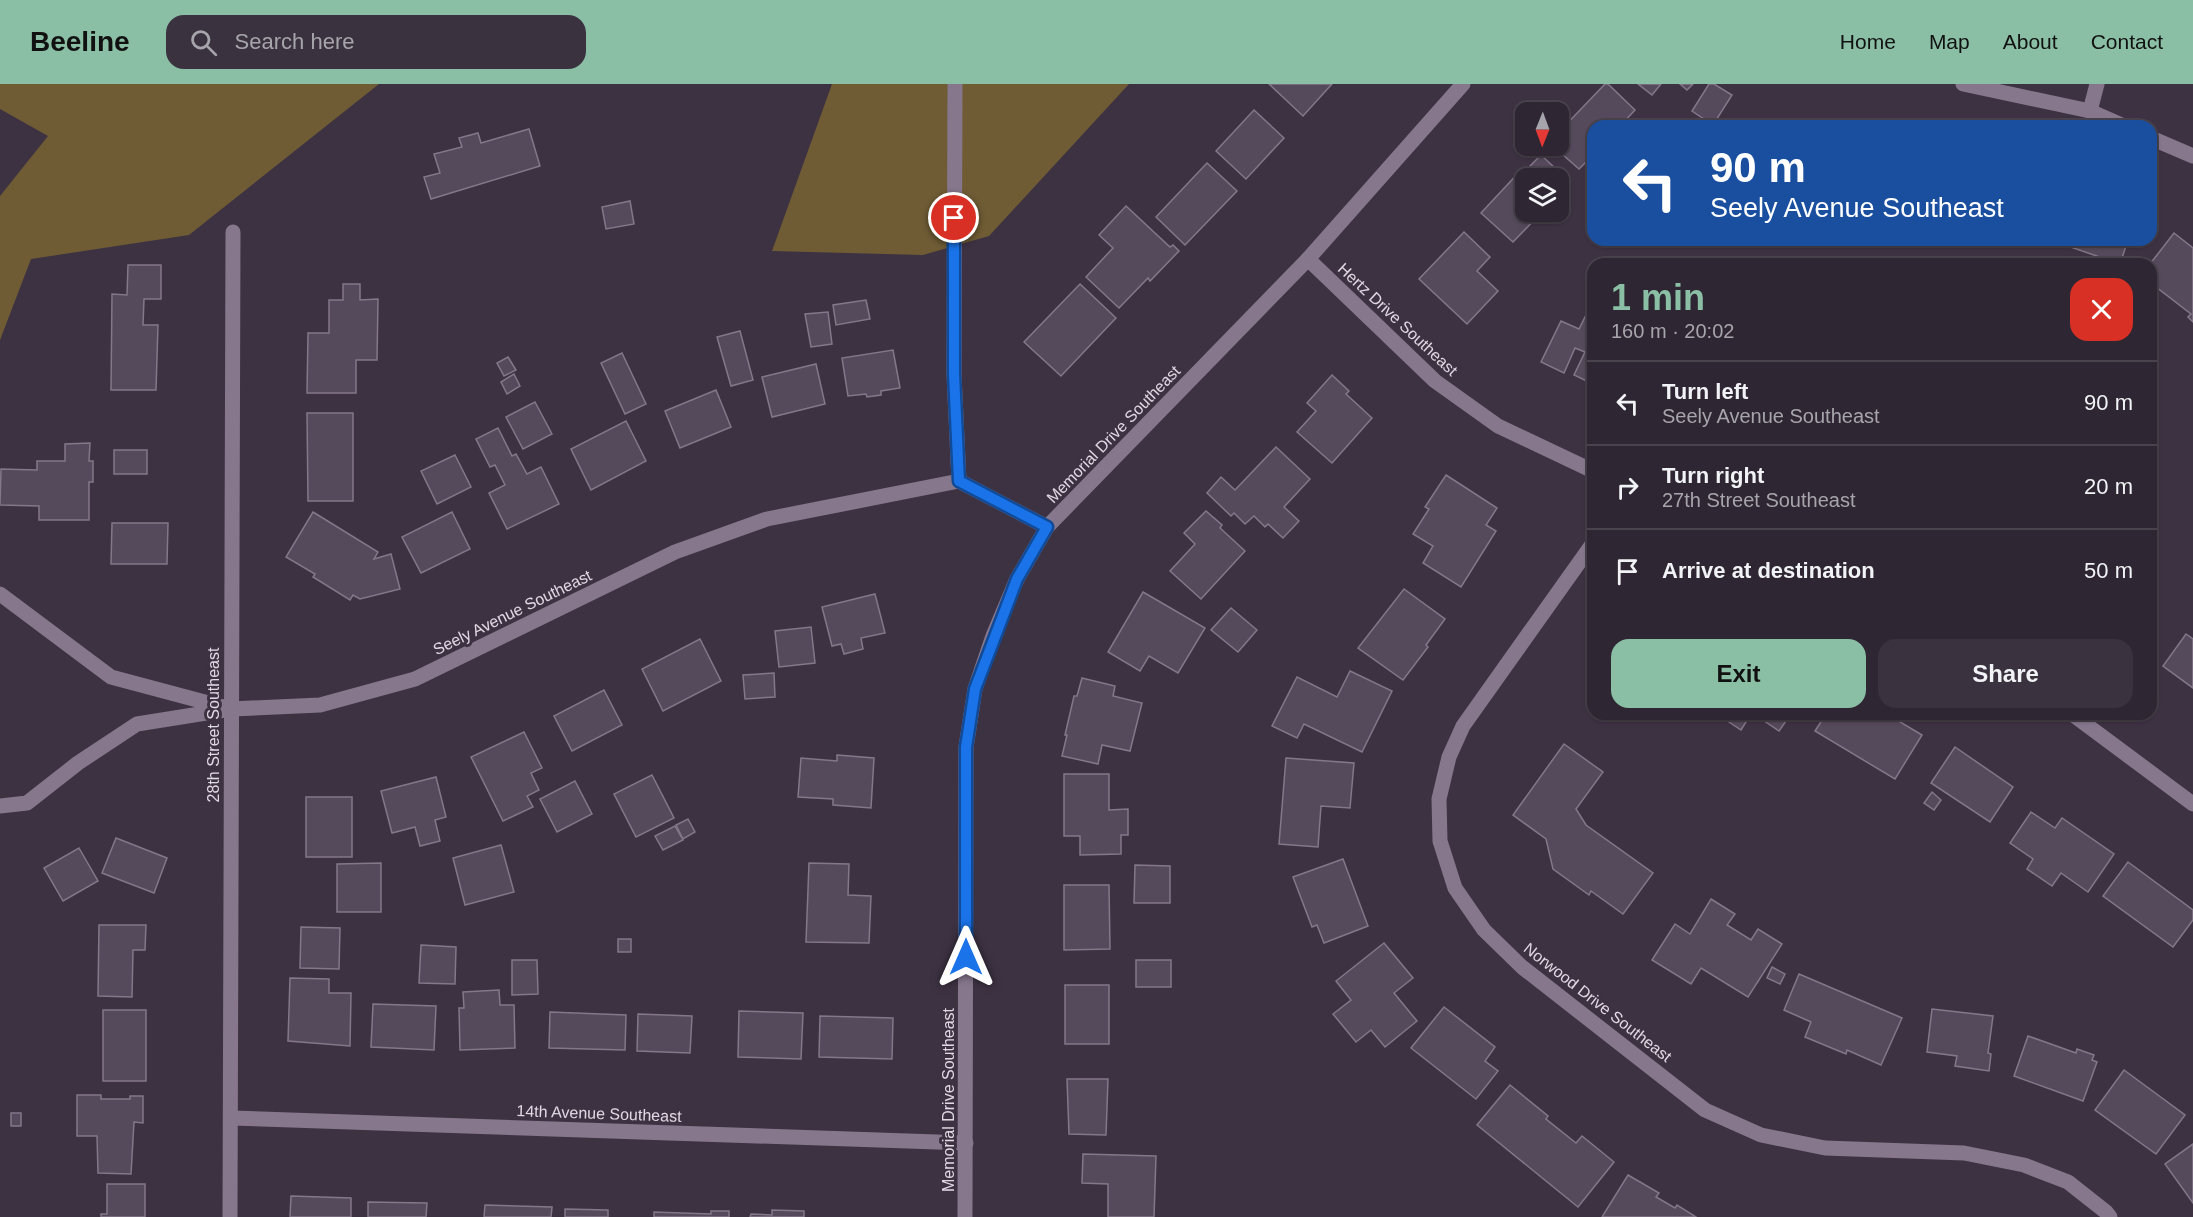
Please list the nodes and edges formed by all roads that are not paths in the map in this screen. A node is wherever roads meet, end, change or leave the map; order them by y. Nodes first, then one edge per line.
1 (954, 84) edge
2 (1463, 84) edge
3 (1963, 84) edge
4 (2097, 84) edge
5 (2090, 111) junction
6 (2110, 120) edge
7 (2157, 141) edge
8 (2193, 156) edge
9 (233, 232) dead end
10 (1308, 259) junction
11 (1587, 468) edge
12 (959, 481) junction
13 (1047, 527) junction
14 (1587, 551) edge
15 (0, 594) edge
16 (231, 709) junction
17 (2080, 720) edge
18 (2193, 804) edge
19 (0, 806) edge
20 (231, 1118) junction
21 (966, 1143) junction
22 (230, 1217) edge
23 (965, 1217) edge
24 (2110, 1217) edge

1 - 12 street
2 - 10 street, Memorial Drive Southeast
3 - 5 street
4 - 5 street
5 - 6 street
7 - 8 street
9 - 16 street, 28th Street Southeast
10 - 11 street, Hertz Drive Southeast
10 - 13 street, Memorial Drive Southeast
12 - 13 street
12 - 16 street, Seely Avenue Southeast
13 - 21 street, Memorial Drive Southeast
14 - 24 street, Norwood Drive Southeast
15 - 16 street, Seely Avenue Southeast
16 - 19 street
16 - 20 street, 28th Street Southeast
17 - 18 street
20 - 21 street, 14th Avenue Southeast
20 - 22 street, 28th Street Southeast
21 - 23 street, Memorial Drive Southeast

